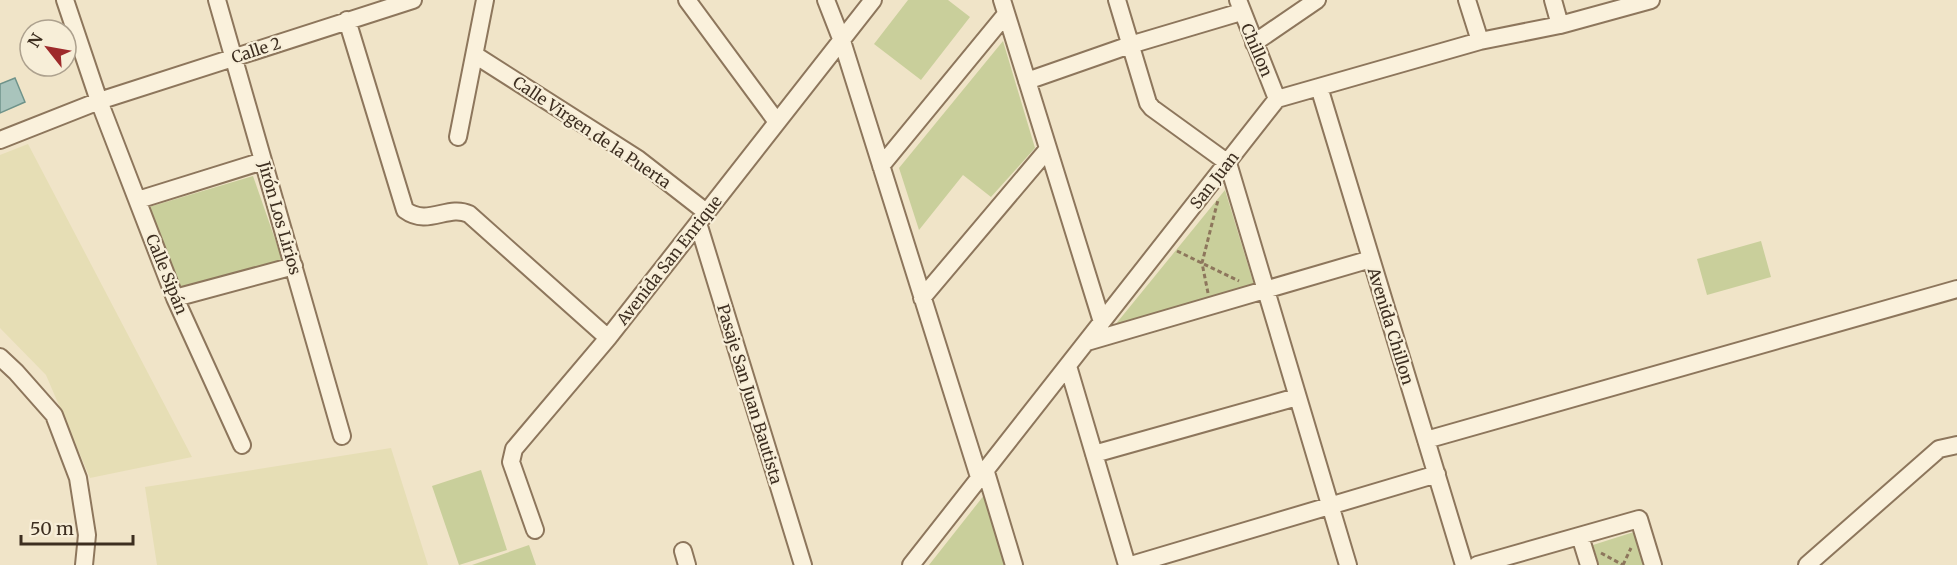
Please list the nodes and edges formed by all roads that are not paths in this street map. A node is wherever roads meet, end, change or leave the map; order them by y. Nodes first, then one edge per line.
1 (65, 0) edge
2 (217, 0) edge
3 (413, 0) edge
4 (485, 0) edge
5 (687, 0) edge
6 (826, 0) edge
7 (873, 0) edge
8 (1117, 0) edge
9 (1317, 0) edge
10 (1467, 0) edge
11 (1553, 0) edge
12 (1651, 0) edge
13 (1239, 6) edge
14 (1004, 7) edge
15 (347, 20) junction
16 (1560, 25) junction
17 (842, 40) junction
18 (1480, 41) junction
19 (1254, 43) junction
20 (1130, 45) junction
21 (475, 55) junction
22 (234, 57) junction
23 (1027, 81) junction
24 (1319, 87) junction
25 (1277, 99) junction
26 (99, 101) junction
27 (777, 122) junction
28 (458, 137) dead end
29 (0, 140) edge
30 (1048, 149) junction
31 (263, 161) junction
32 (1228, 163) junction
33 (881, 166) junction
34 (138, 200) junction
35 (702, 218) junction
36 (1371, 260) junction
37 (294, 266) junction
38 (1957, 289) edge
39 (1266, 291) junction
40 (175, 298) junction
41 (922, 298) junction
42 (1102, 322) junction
43 (608, 338) junction
44 (1087, 342) junction
45 (0, 357) edge
46 (1068, 366) junction
47 (1298, 397) junction
48 (342, 436) dead end
49 (1426, 440) junction
50 (242, 445) dead end
51 (1957, 445) edge
52 (1094, 454) junction
53 (982, 473) junction
54 (1437, 474) junction
55 (1330, 506) junction
56 (535, 530) dead end
57 (1580, 536) junction
58 (84, 565) edge
59 (803, 565) edge
60 (911, 565) edge
61 (1014, 565) edge
62 (1129, 565) edge
63 (1347, 565) edge
64 (1464, 565) edge
65 (1477, 565) edge
66 (1589, 565) edge
67 (1653, 565) edge
68 (1808, 565) edge

1 - 26 street, Calle Sipán
2 - 22 street, Jirón Los Lirios
3 - 15 street, Calle 2
4 - 21 street
5 - 27 street
6 - 17 street
7 - 17 street, Avenida San Enrique
8 - 20 street
9 - 19 street
10 - 18 street
11 - 16 street
12 - 16 street
13 - 19 street, Chillon
13 - 20 street
14 - 23 street
14 - 33 street
15 - 22 street, Calle 2
15 - 43 street
16 - 18 street
17 - 27 street, Avenida San Enrique
17 - 33 street
18 - 24 street
19 - 25 street, Chillon
20 - 23 street
20 - 32 street
21 - 28 street
21 - 35 street, Calle Virgen de la Puerta
22 - 26 street, Calle 2
22 - 31 street, Jirón Los Lirios
23 - 30 street
24 - 25 street
24 - 36 street, Avenida Chillon
25 - 32 street, San Juan
26 - 29 street, Calle 2
26 - 34 street, Calle Sipán
27 - 35 street, Avenida San Enrique
30 - 41 street
30 - 42 street
31 - 34 street
31 - 37 street, Jirón Los Lirios
32 - 39 street
32 - 42 street, San Juan
33 - 41 street
34 - 40 street, Calle Sipán
35 - 43 street, Avenida San Enrique
35 - 59 street, Pasaje San Juan Bautista
36 - 39 street
36 - 49 street, Avenida Chillon
37 - 40 street
37 - 48 street, Jirón Los Lirios
38 - 49 street
39 - 44 street
39 - 47 street
40 - 50 street, Calle Sipán
41 - 53 street
42 - 44 street, San Juan
43 - 56 street, Avenida San Enrique
44 - 46 street, San Juan
45 - 58 street
46 - 52 street
46 - 53 street, San Juan
47 - 52 street
47 - 55 street
49 - 54 street, Avenida Chillon
51 - 68 street
52 - 62 street
53 - 60 street, San Juan
53 - 61 street
54 - 55 street
54 - 64 street, Avenida Chillon
55 - 62 street
55 - 63 street
57 - 65 street
57 - 66 street
57 - 67 street

